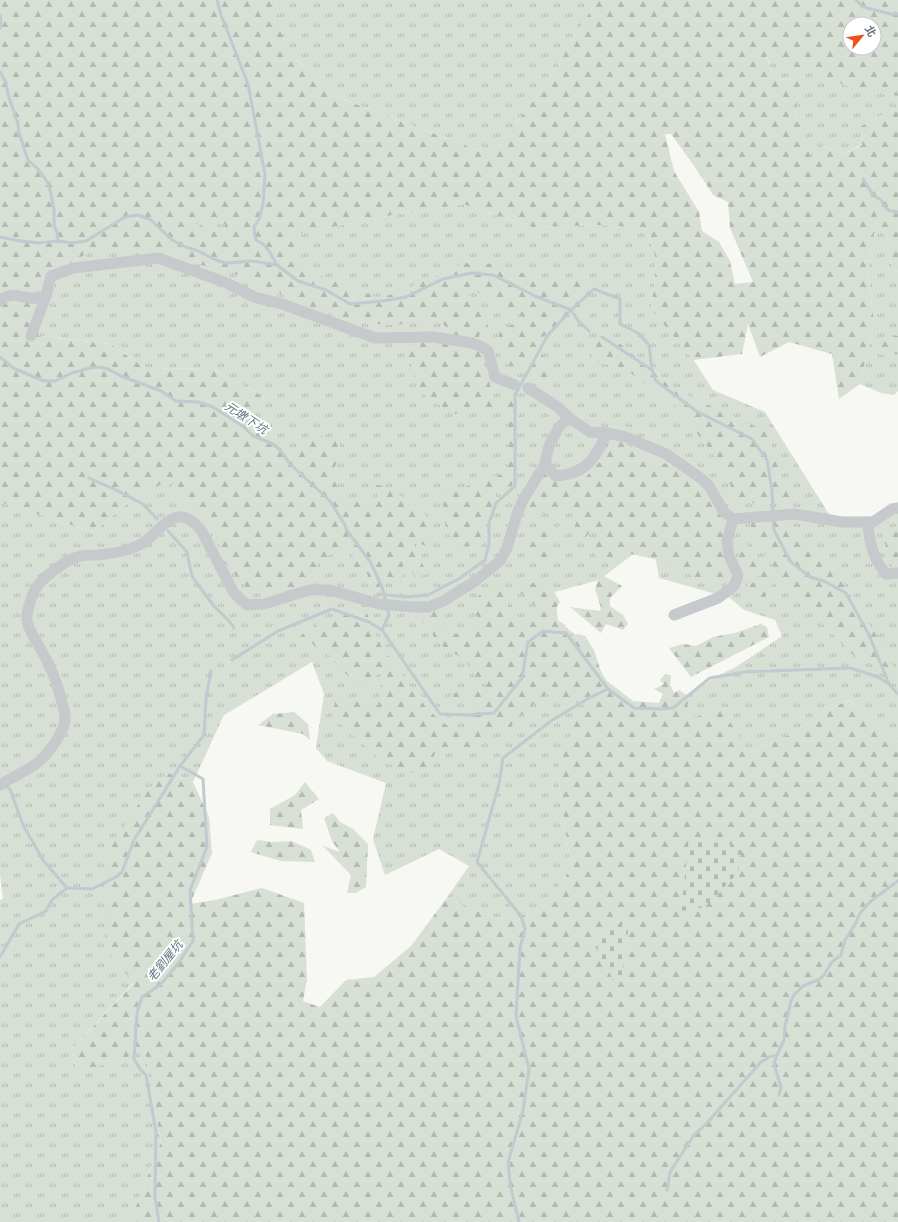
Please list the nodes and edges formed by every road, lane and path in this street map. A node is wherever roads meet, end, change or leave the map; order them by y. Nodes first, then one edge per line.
1 (46, 296) junction
2 (0, 301) edge
3 (31, 336) dead end
4 (515, 385) dead end
5 (528, 388) dead end
6 (569, 418) junction
7 (607, 433) junction
8 (546, 464) junction
9 (898, 508) edge
10 (733, 519) junction
11 (867, 522) junction
12 (898, 573) edge
13 (674, 615) dead end
14 (0, 785) edge

1 - 2 street
1 - 3 street
1 - 4 street
5 - 6 street
6 - 7 street
6 - 8 street
7 - 8 street
7 - 10 street
8 - 14 street
9 - 11 street
10 - 11 street
10 - 13 street
11 - 12 street

